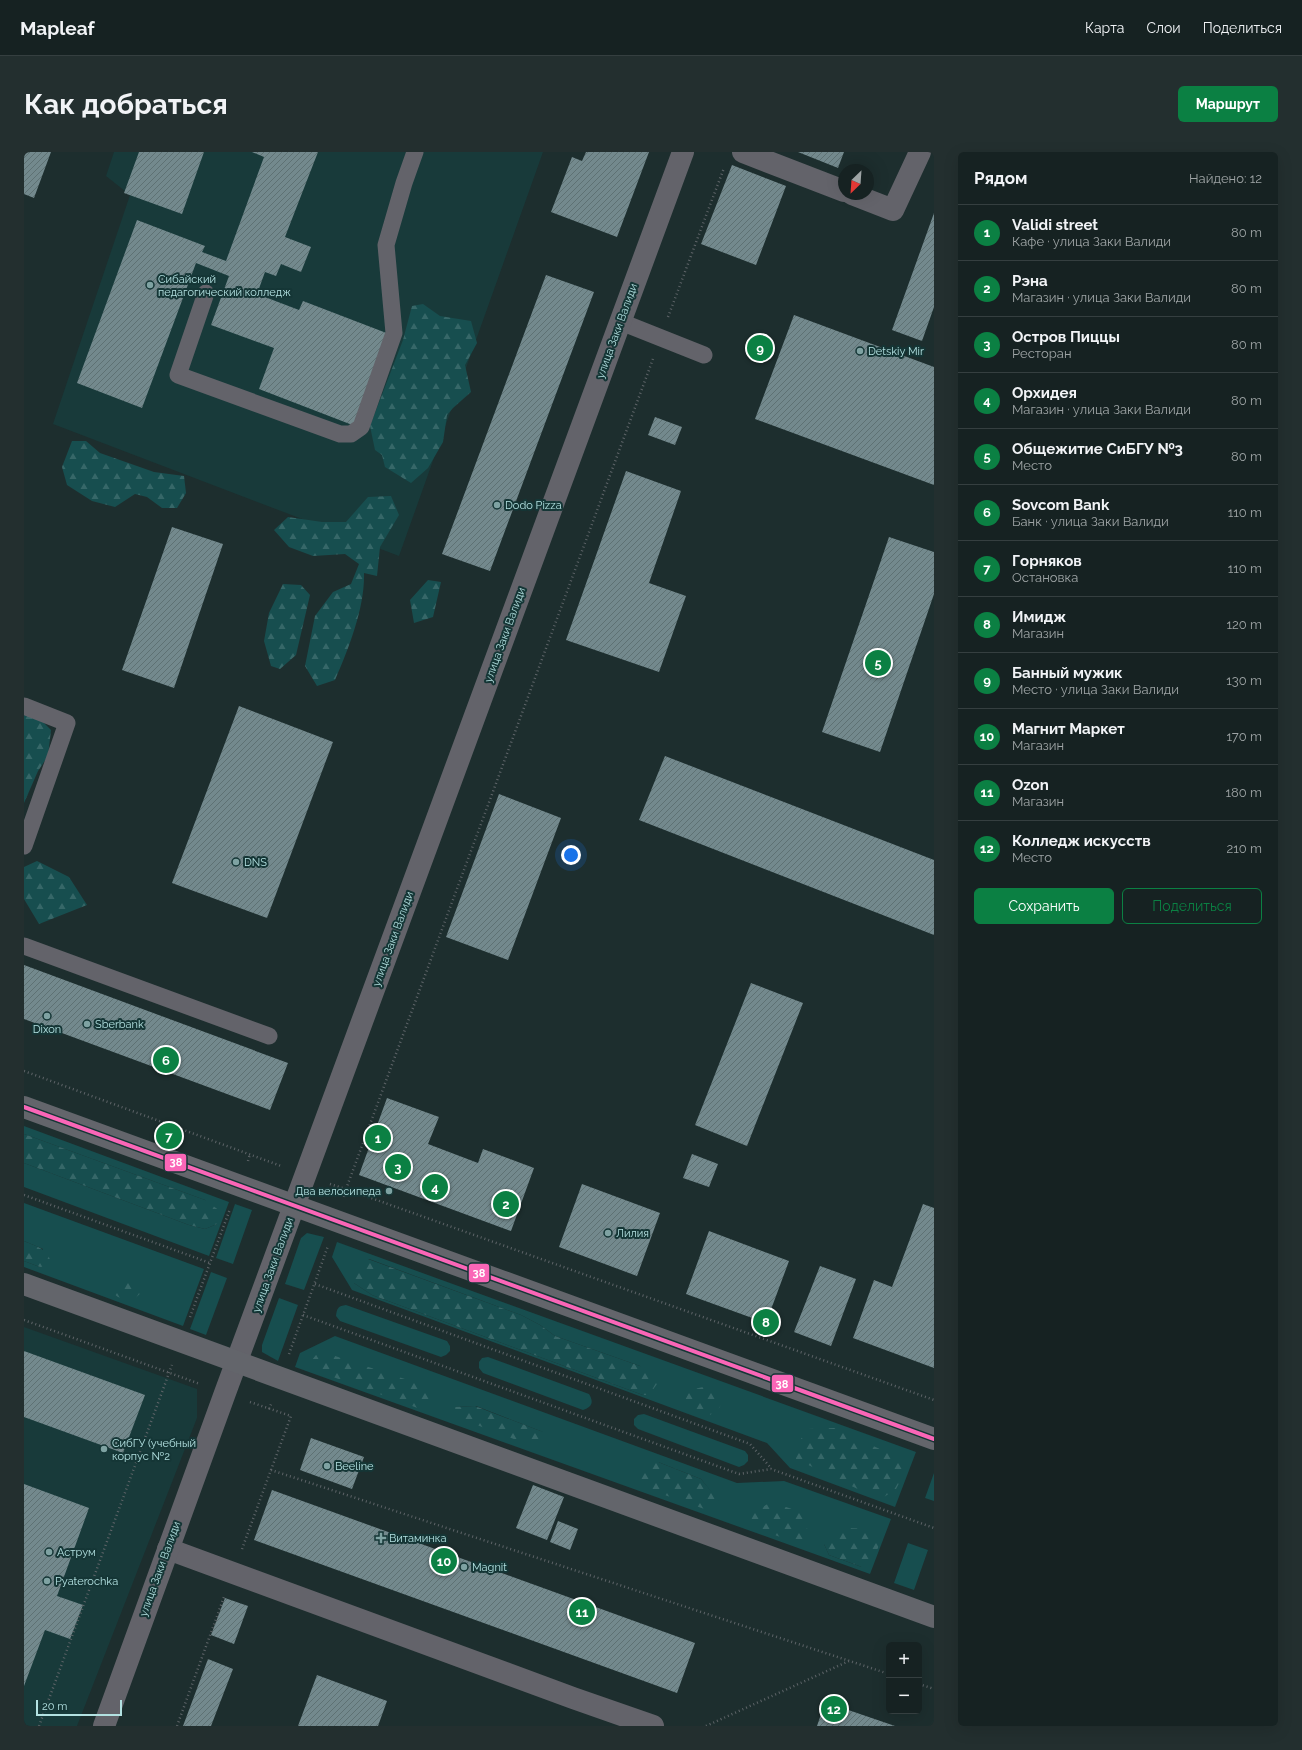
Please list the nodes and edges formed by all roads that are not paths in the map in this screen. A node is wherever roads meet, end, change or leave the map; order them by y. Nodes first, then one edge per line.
1 (415, 152) edge
2 (683, 152) edge
3 (920, 152) edge
4 (734, 157) edge
5 (838, 189) edge
6 (867, 200) edge
7 (206, 293) dead end
8 (621, 322) junction
9 (704, 355) dead end
10 (24, 706) edge
11 (24, 846) edge
12 (24, 946) edge
13 (269, 1036) dead end
14 (24, 1107) edge
15 (295, 1206) junction
16 (24, 1284) edge
17 (236, 1362) junction
18 (934, 1439) edge
19 (168, 1549) junction
20 (934, 1617) edge
21 (104, 1726) edge
22 (653, 1726) edge

1 - 7 lane
2 - 8 street, улица Заки Валиди
3 - 6 street
4 - 5 street
8 - 9 lane
8 - 15 street, улица Заки Валиди
10 - 11 lane
12 - 13 lane
14 - 15 main road
15 - 17 street, улица Заки Валиди
15 - 18 main road
16 - 17 main road
17 - 19 street, улица Заки Валиди
17 - 20 main road
19 - 21 street, улица Заки Валиди
19 - 22 street

